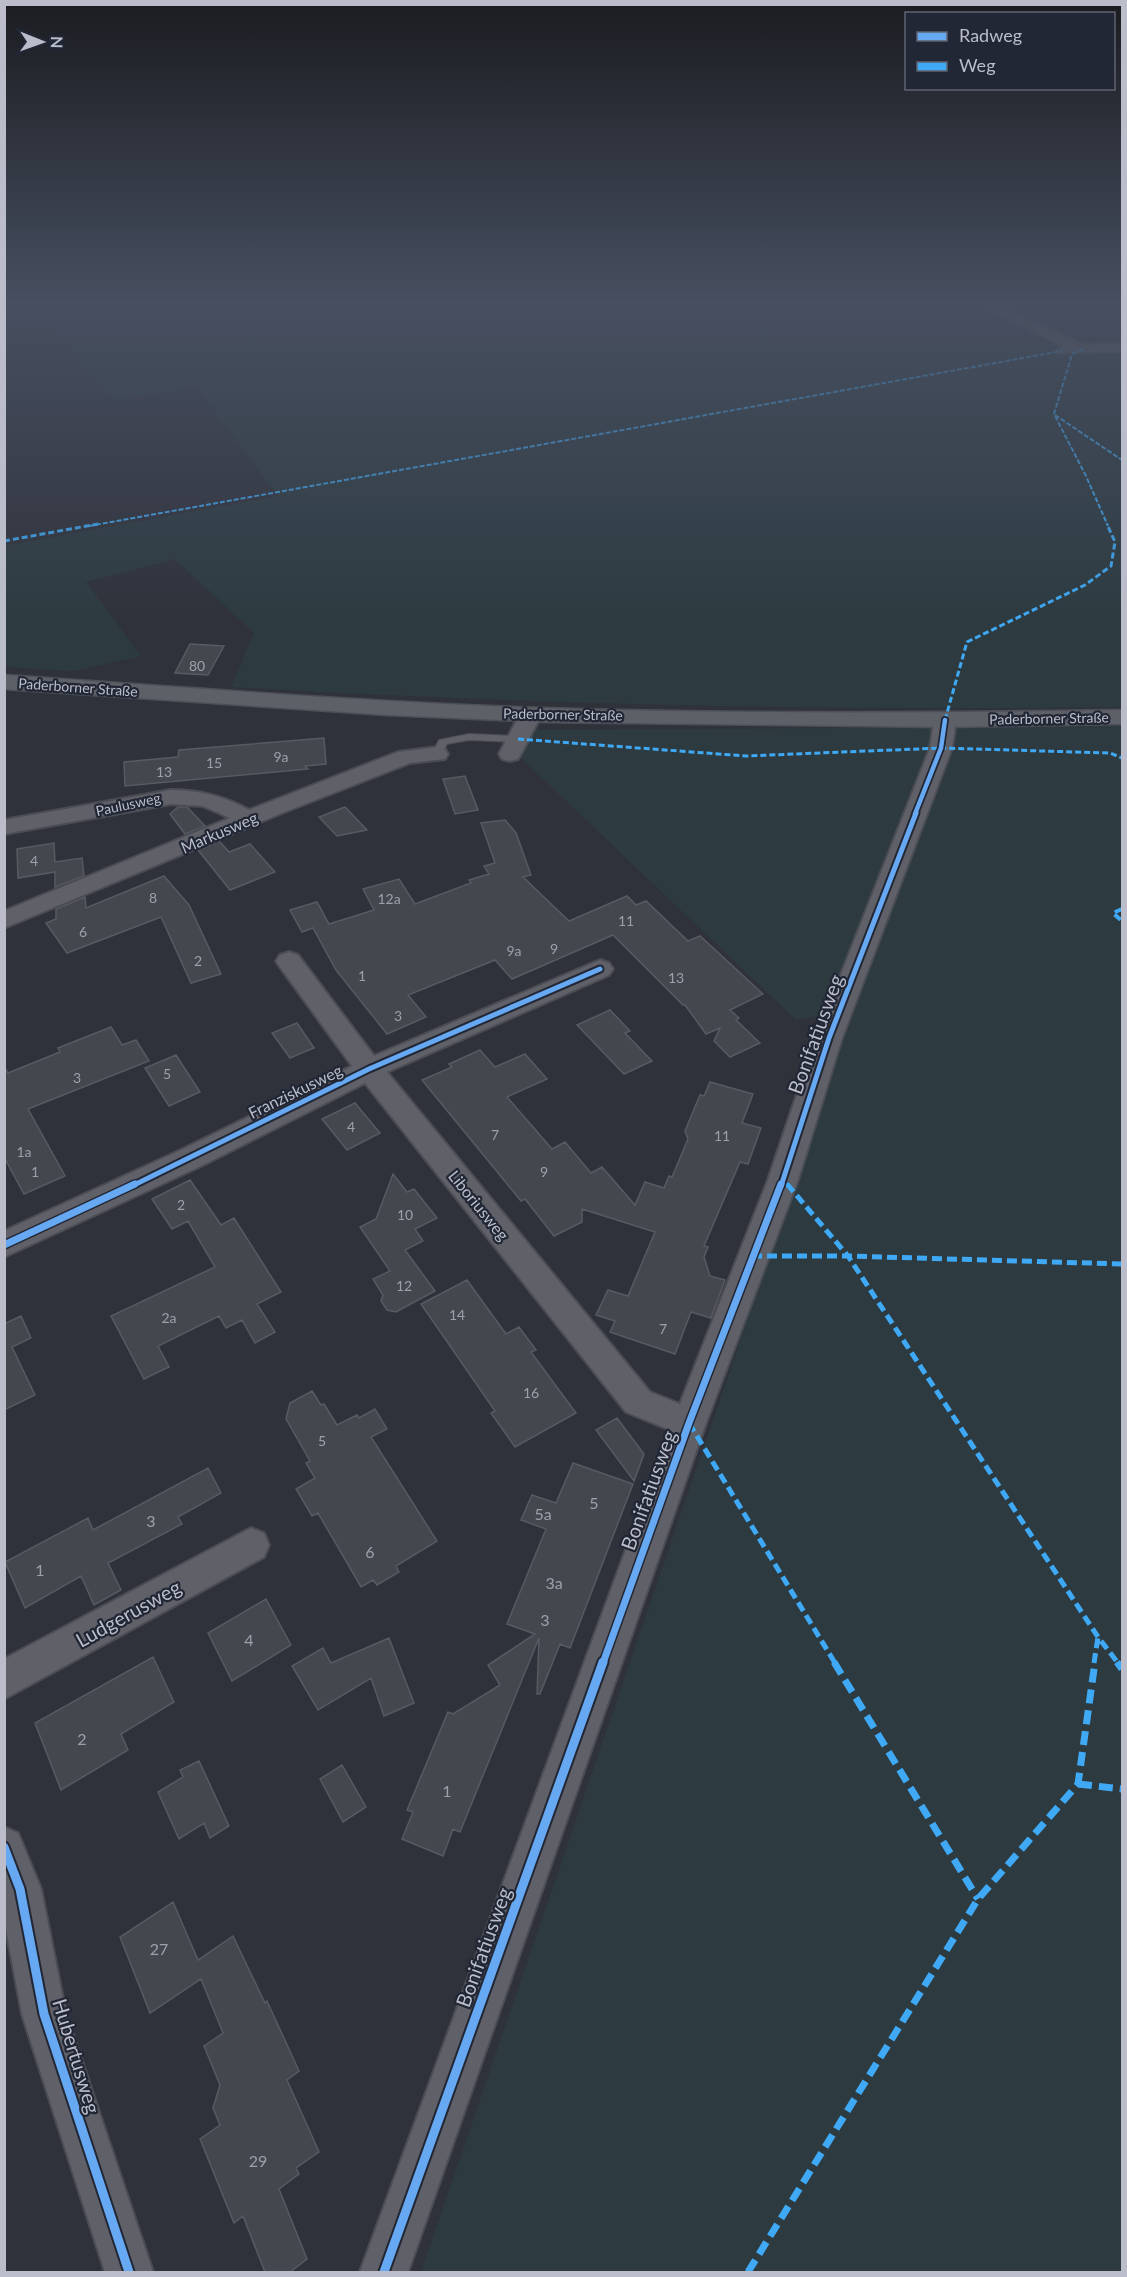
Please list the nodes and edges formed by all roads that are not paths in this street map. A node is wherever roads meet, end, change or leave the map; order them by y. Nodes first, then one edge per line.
1 (4, 682) edge
2 (531, 714) junction
3 (1122, 717) edge
4 (945, 720) junction
5 (514, 747) joint
6 (437, 754) joint
7 (248, 819) junction
8 (4, 827) edge
9 (4, 920) edge
10 (289, 962) dead end
11 (600, 969) dead end
12 (369, 1069) junction
13 (4, 1245) edge
14 (689, 1423) junction
15 (251, 1545) dead end
16 (4, 1680) edge
17 (4, 1847) edge
18 (129, 2272) edge
19 (384, 2272) edge

1 - 2 main road, Paderborner Straße
2 - 4 main road, Paderborner Straße
2 - 5 street
3 - 4 main road, Paderborner Straße
4 - 14 street, Bonifatiusweg
5 - 6 lane
6 - 7 street, Markusweg
7 - 8 street, Paulusweg
7 - 9 street, Markusweg
10 - 12 street, Liboriusweg
11 - 12 street, Franziskusweg
12 - 13 street, Franziskusweg
12 - 14 street, Liboriusweg
14 - 19 street, Bonifatiusweg
15 - 16 street, Ludgerusweg
17 - 18 street, Hubertusweg

